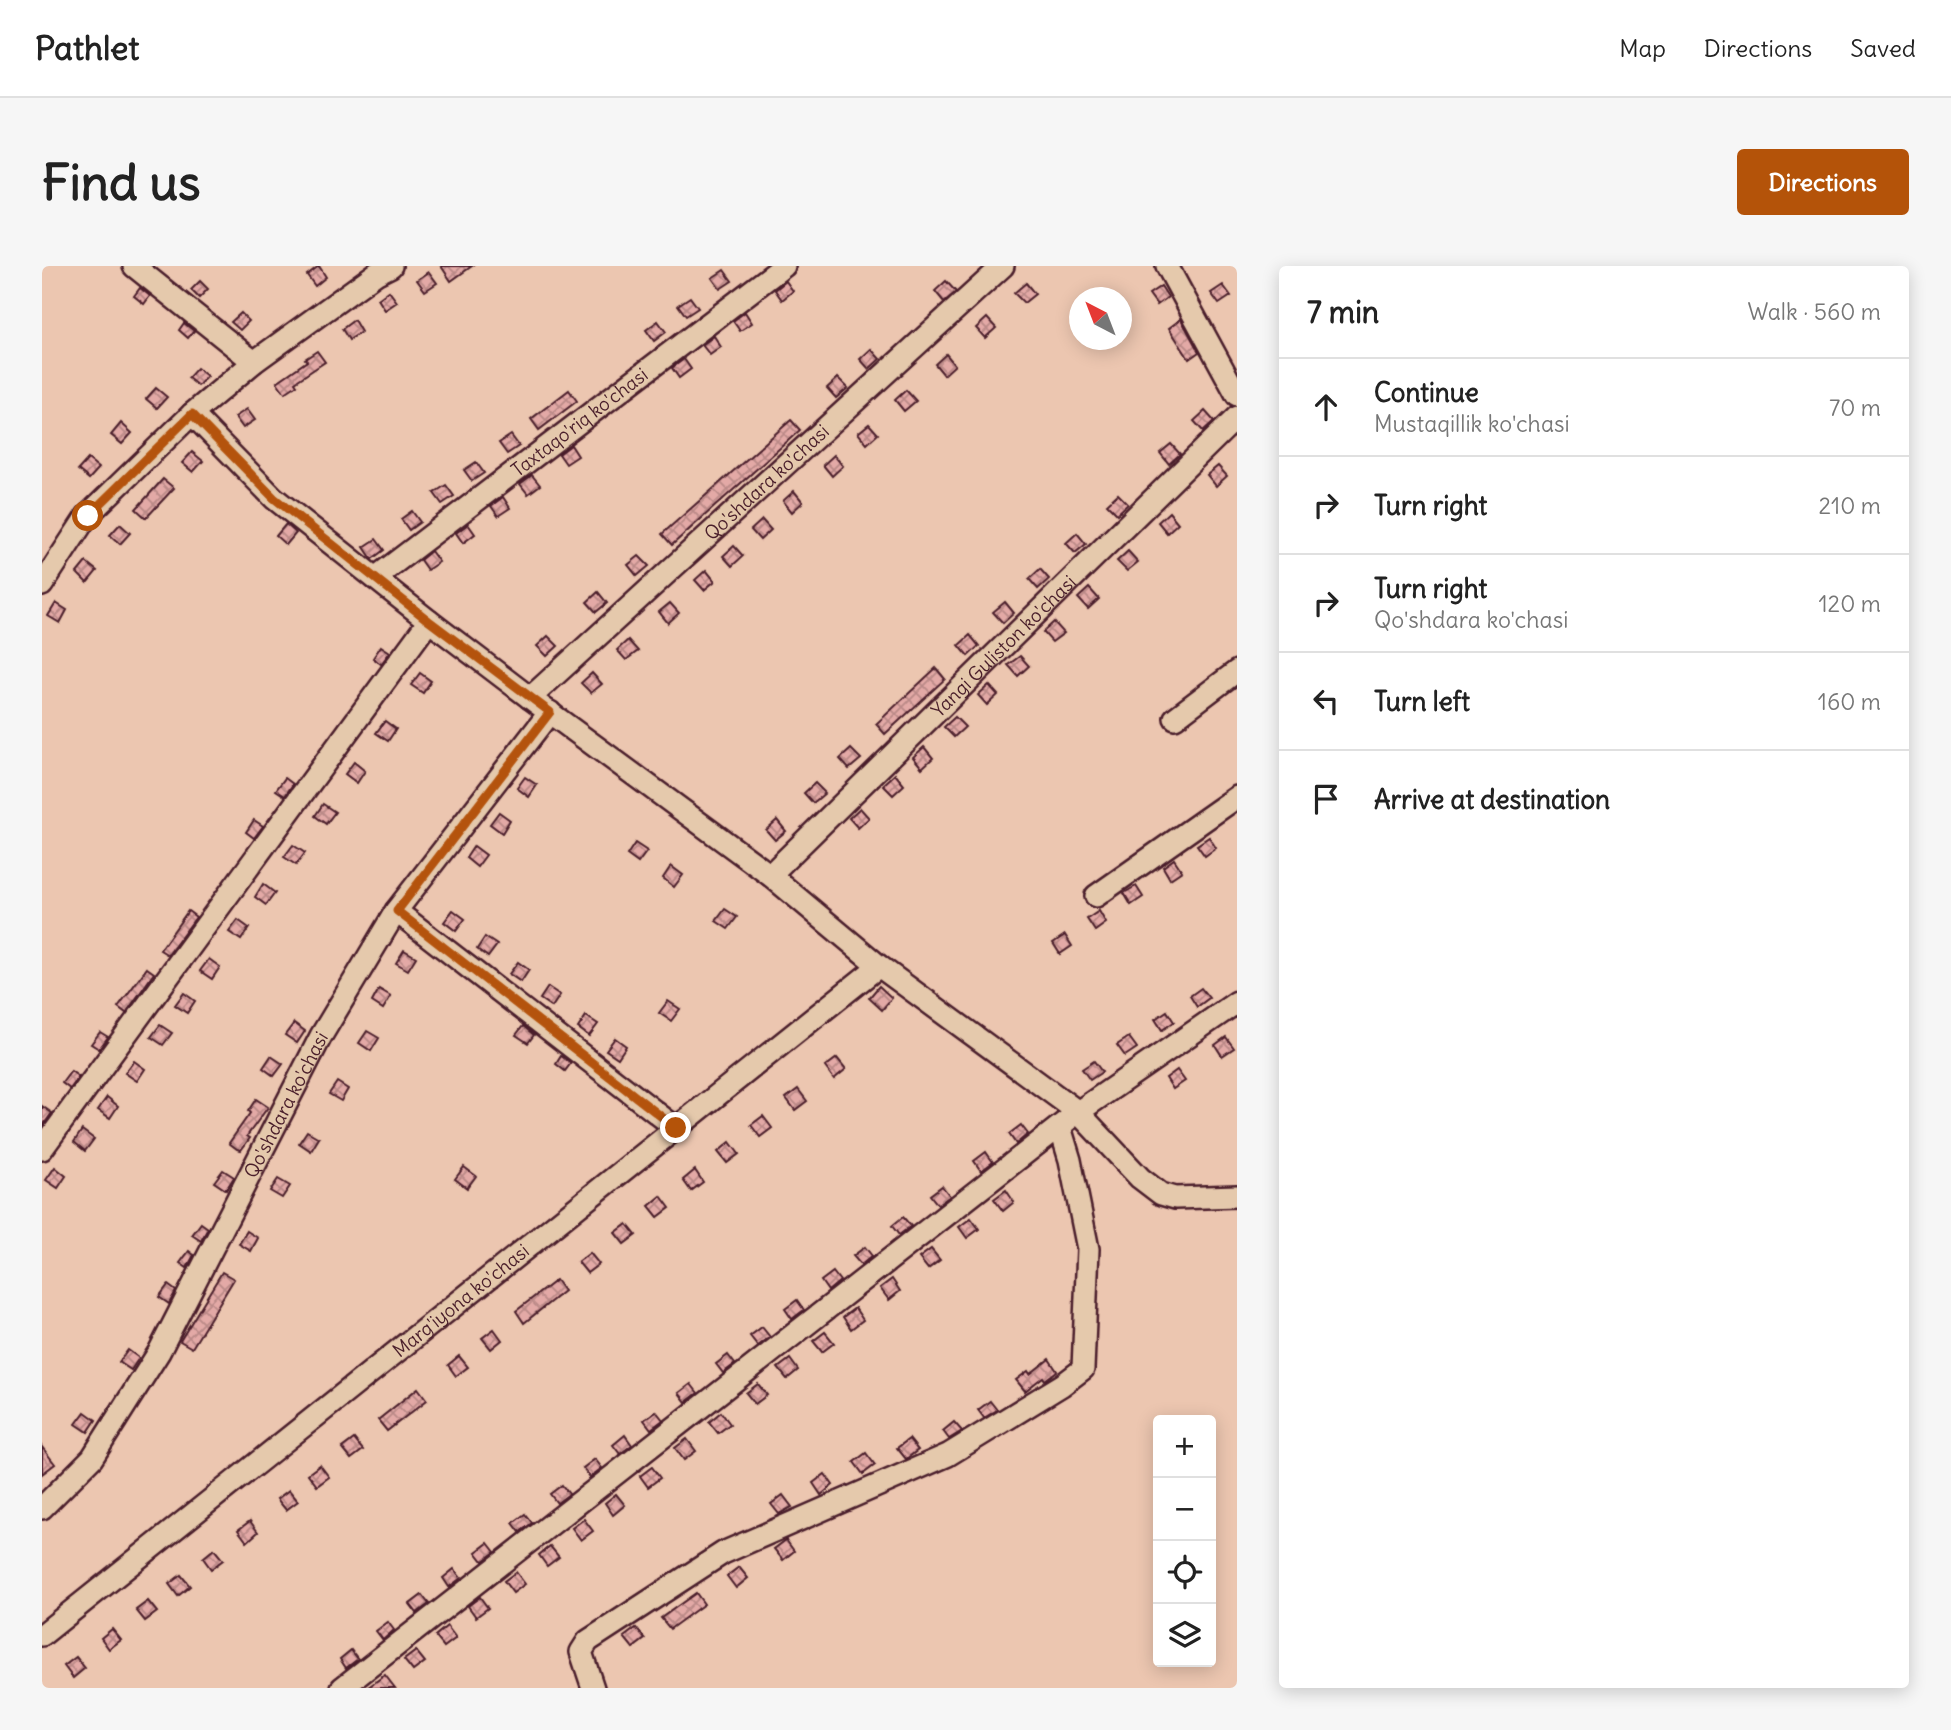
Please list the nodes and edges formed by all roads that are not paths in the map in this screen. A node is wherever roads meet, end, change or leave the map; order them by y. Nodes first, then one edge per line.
1 (134, 266) edge
2 (391, 266) edge
3 (784, 266) edge
4 (1003, 266) edge
5 (1167, 266) edge
6 (254, 362) junction
7 (1237, 395) edge
8 (192, 414) junction
9 (1237, 417) edge
10 (375, 578) junction
11 (42, 585) edge
12 (429, 621) junction
13 (1237, 671) edge
14 (530, 698) junction
15 (550, 712) junction
16 (1175, 719) dead end
17 (1237, 797) edge
18 (770, 875) junction
19 (1096, 896) dead end
20 (397, 911) junction
21 (878, 966) junction
22 (1237, 1002) edge
23 (1078, 1112) junction
24 (1059, 1127) junction
25 (676, 1128) junction
26 (42, 1149) edge
27 (1237, 1196) edge
28 (42, 1508) edge
29 (42, 1635) edge
30 (342, 1688) edge
31 (593, 1688) edge

1 - 6 street
2 - 6 street
3 - 10 street, Taxtaqo'riq ko'chasi
4 - 14 street, Qo'shdara ko'chasi
5 - 7 street
6 - 8 street
8 - 10 street
8 - 11 street
9 - 18 street, Yangi Guliston ko'chasi
10 - 12 street
12 - 14 street
12 - 26 street
13 - 16 street
14 - 15 street
15 - 18 street
15 - 20 street, Qo'shdara ko'chasi
17 - 19 street
18 - 21 street
20 - 25 street
20 - 28 street, Qo'shdara ko'chasi
21 - 23 street
21 - 25 street, Marg'iyona ko'chasi
22 - 23 street
23 - 24 street
23 - 27 street
24 - 30 street
24 - 31 street
25 - 29 street, Marg'iyona ko'chasi

